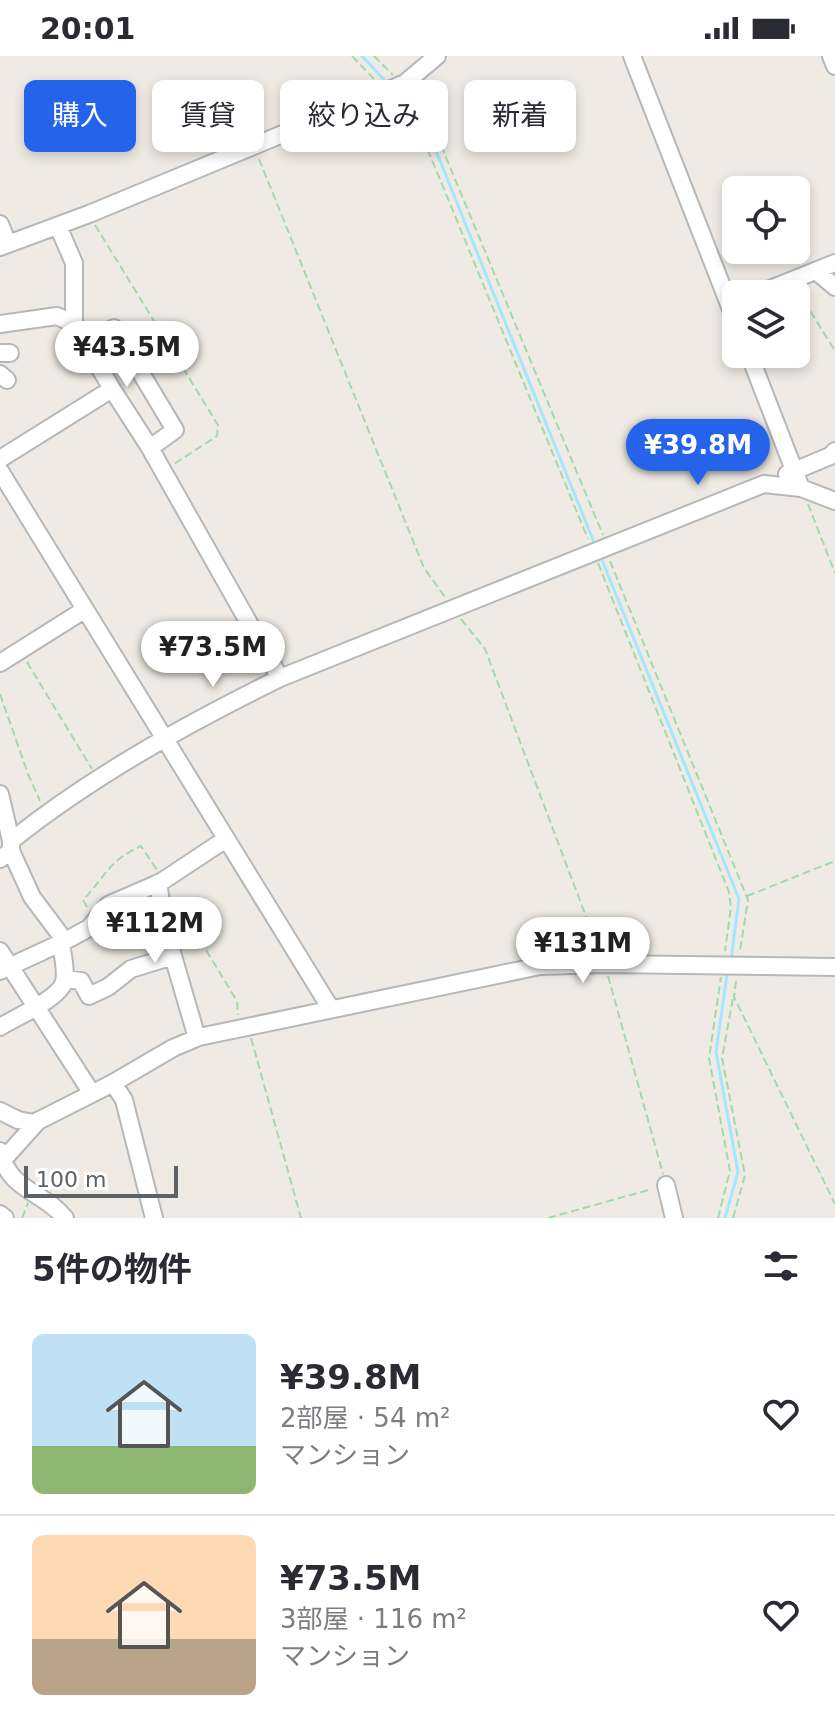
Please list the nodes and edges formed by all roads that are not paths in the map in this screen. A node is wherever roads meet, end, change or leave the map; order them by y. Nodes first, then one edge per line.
1 (437, 56) edge
2 (632, 56) edge
3 (831, 56) edge
4 (835, 66) edge
5 (0, 224) edge
6 (58, 226) junction
7 (4, 245) edge
8 (835, 263) edge
9 (816, 271) junction
10 (723, 280) edge
11 (794, 280) edge
12 (835, 287) edge
13 (0, 324) edge
14 (74, 324) junction
15 (85, 344) junction
16 (754, 368) edge
17 (112, 389) junction
18 (150, 448) junction
19 (835, 451) edge
20 (0, 459) edge
21 (794, 470) junction
22 (0, 471) edge
23 (764, 484) junction
24 (801, 488) junction
25 (835, 501) edge
26 (84, 610) junction
27 (0, 663) edge
28 (280, 678) junction
29 (166, 739) junction
30 (0, 794) edge
31 (226, 839) junction
32 (7, 851) edge
33 (161, 882) junction
34 (63, 942) junction
35 (0, 951) edge
36 (173, 956) junction
37 (835, 967) edge
38 (4, 969) edge
39 (65, 979) junction
40 (34, 1006) junction
41 (331, 1009) junction
42 (0, 1027) edge
43 (197, 1038) junction
44 (113, 1083) junction
45 (91, 1092) junction
46 (0, 1111) edge
47 (39, 1120) junction
48 (1, 1156) edge
49 (666, 1185) road end
50 (0, 1214) edge
51 (5, 1218) edge
52 (65, 1218) edge
53 (154, 1218) edge
54 (674, 1218) edge

1 - 6 street
2 - 10 street
3 - 4 street
5 - 7 street
6 - 7 street
6 - 14 street
8 - 9 street
9 - 11 street
9 - 12 street
13 - 14 street
14 - 15 street
15 - 17 street
15 - 18 street
16 - 21 street
17 - 18 street
17 - 20 street
18 - 28 street
19 - 21 street
21 - 23 street
21 - 24 street
22 - 26 street
23 - 24 street
23 - 28 street
24 - 25 street
26 - 27 street
26 - 29 street
28 - 29 street
29 - 31 street
29 - 32 street
30 - 32 street
31 - 33 street
31 - 41 street
32 - 34 street
33 - 34 street
33 - 36 street
34 - 38 street
34 - 39 street
35 - 38 street
36 - 39 street
36 - 43 street
37 - 41 street
38 - 40 street
39 - 40 street
40 - 42 street
40 - 45 street
41 - 43 street
43 - 44 street
44 - 45 street
44 - 53 street
45 - 47 street
46 - 47 street
47 - 48 street
48 - 52 street
49 - 54 street
50 - 51 street

